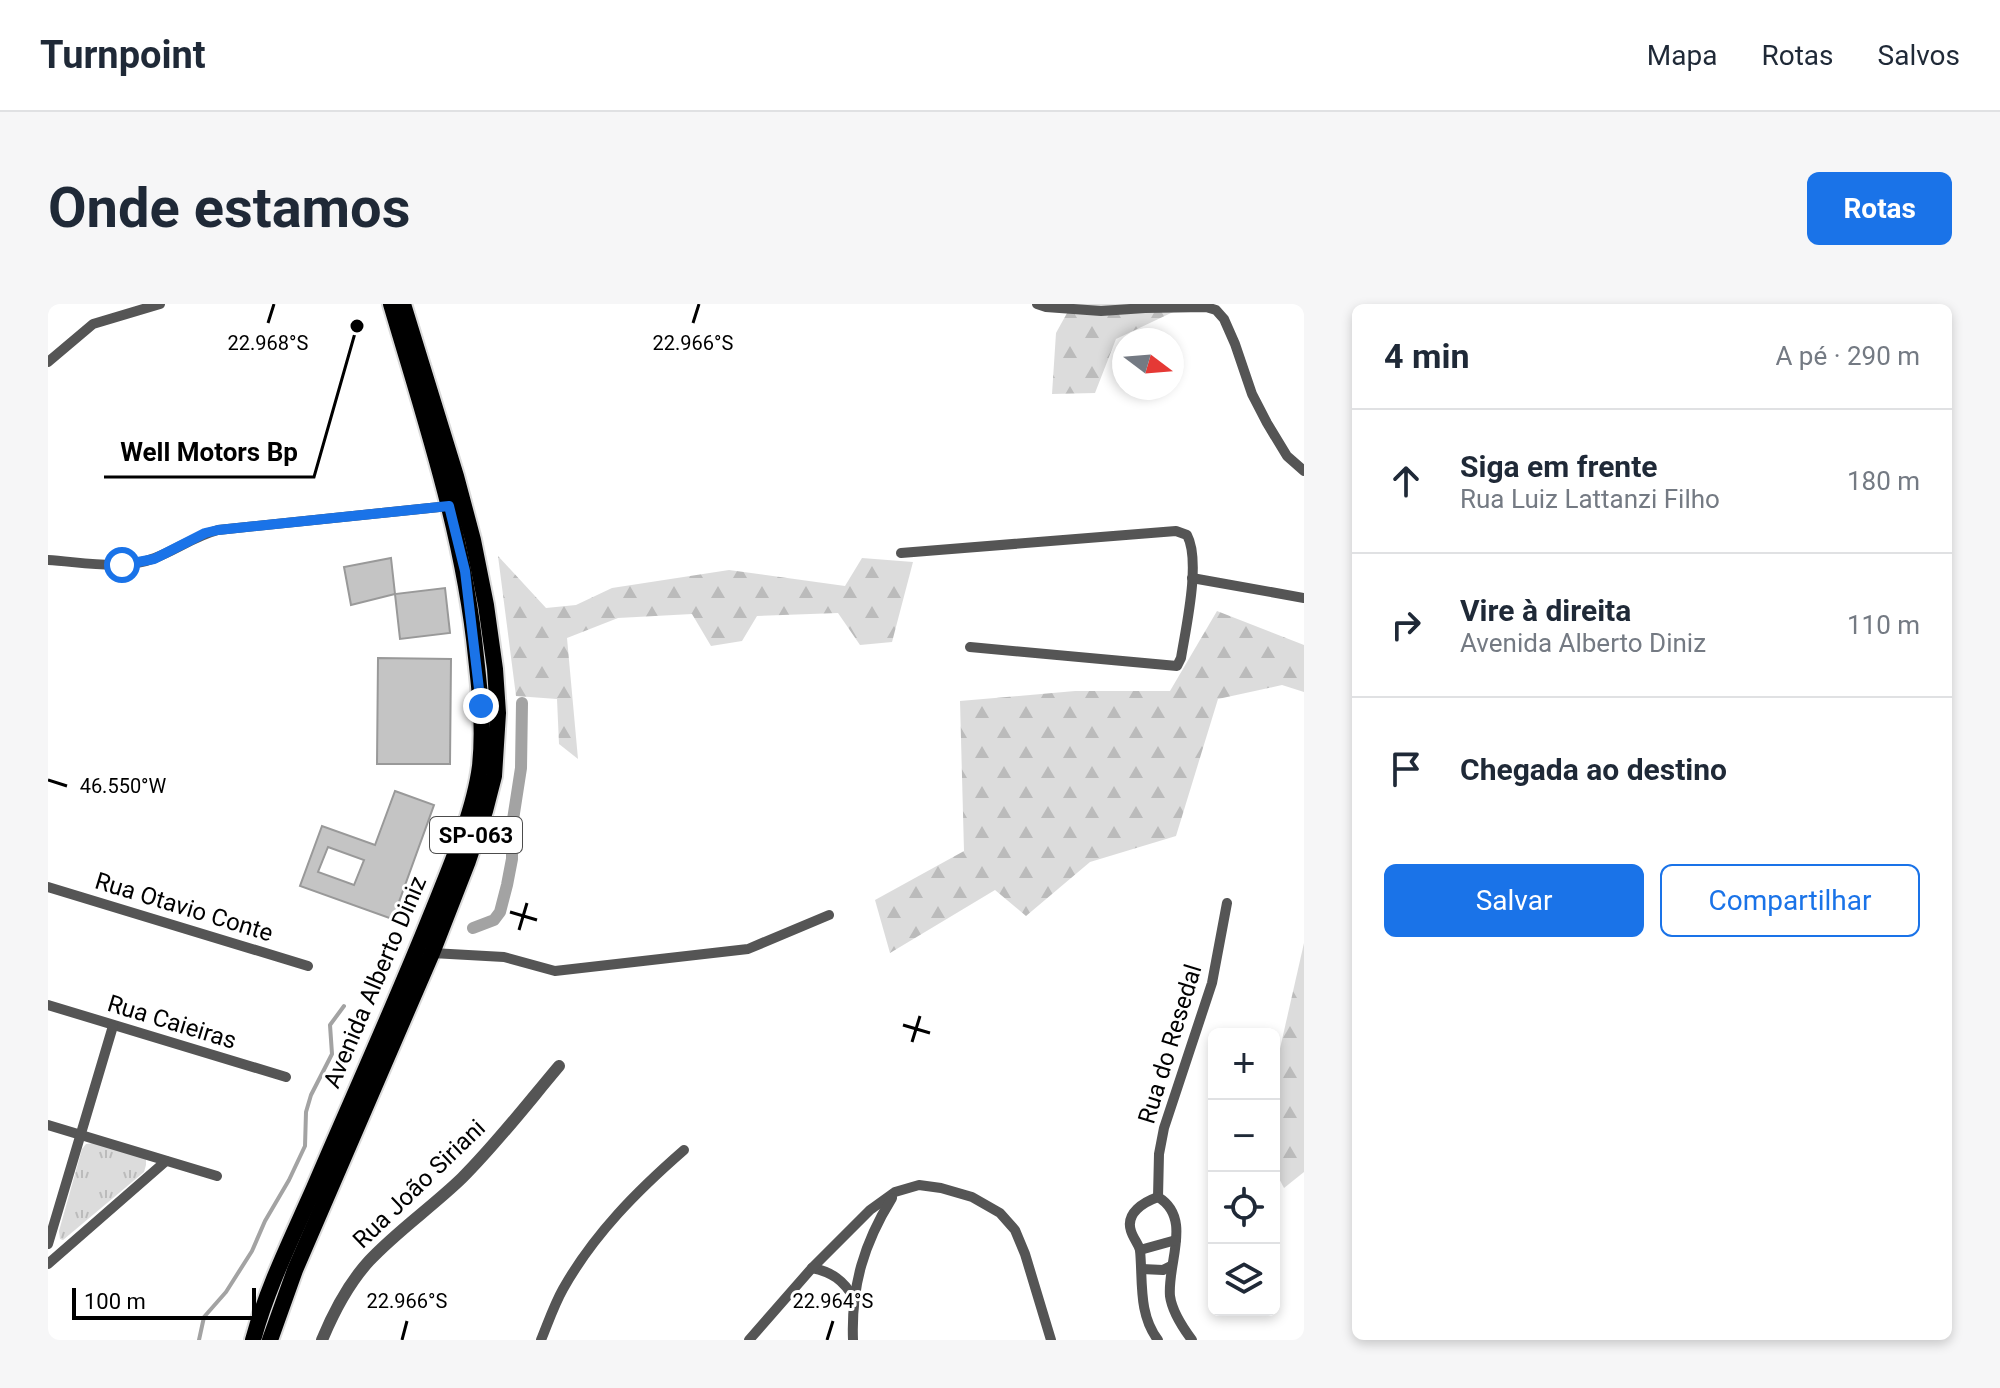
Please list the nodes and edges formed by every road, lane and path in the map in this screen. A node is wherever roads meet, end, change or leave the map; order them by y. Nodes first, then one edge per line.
1 (160, 304) edge
2 (391, 304) edge
3 (403, 304) edge
4 (1037, 304) edge
5 (48, 362) edge
6 (1304, 471) edge
7 (449, 506) junction
8 (901, 553) dead end
9 (48, 560) edge
10 (1192, 578) junction
11 (1304, 598) edge
12 (970, 647) dead end
13 (48, 887) edge
14 (1227, 903) dead end
15 (829, 915) dead end
16 (432, 953) junction
17 (308, 966) dead end
18 (48, 1005) edge
19 (113, 1026) junction
20 (559, 1066) dead end
21 (286, 1077) dead end
22 (48, 1125) edge
23 (80, 1135) junction
24 (684, 1150) dead end
25 (166, 1161) junction
26 (217, 1176) dead end
27 (895, 1192) junction
28 (1158, 1197) junction
29 (1176, 1236) junction
30 (48, 1244) edge
31 (1139, 1245) junction
32 (48, 1264) edge
33 (1171, 1266) junction
34 (812, 1268) junction
35 (1142, 1269) junction
36 (854, 1299) junction
37 (253, 1340) edge
38 (270, 1340) edge
39 (322, 1340) edge
40 (541, 1340) edge
41 (749, 1340) edge
42 (853, 1340) edge
43 (1051, 1340) edge
44 (1158, 1340) edge
45 (1192, 1340) edge

1 - 5 street
2 - 7 main road, Avenida Alberto Diniz / SP-063
3 - 16 main road, Avenida Alberto Diniz / SP-063
4 - 6 street
7 - 9 street
7 - 37 main road, Avenida Alberto Diniz / SP-063
8 - 10 street
10 - 11 street
10 - 12 street
13 - 17 street, Rua Otavio Conte
14 - 28 street, Rua do Resedal
15 - 16 street, Avenida Alberto Diniz
16 - 38 main road, Avenida Alberto Diniz / SP-063
18 - 19 street, Rua Caieiras
19 - 21 street, Rua Caieiras
19 - 23 street
20 - 39 street, Rua João Siriani
22 - 23 street
23 - 25 street
23 - 30 street
24 - 40 street
25 - 26 street
25 - 32 street
27 - 34 street
27 - 36 street
27 - 43 street
28 - 29 street
28 - 31 street
29 - 31 street
29 - 33 street
31 - 35 street
33 - 35 street
33 - 45 street
34 - 36 street
34 - 41 street
35 - 44 street
36 - 42 street

